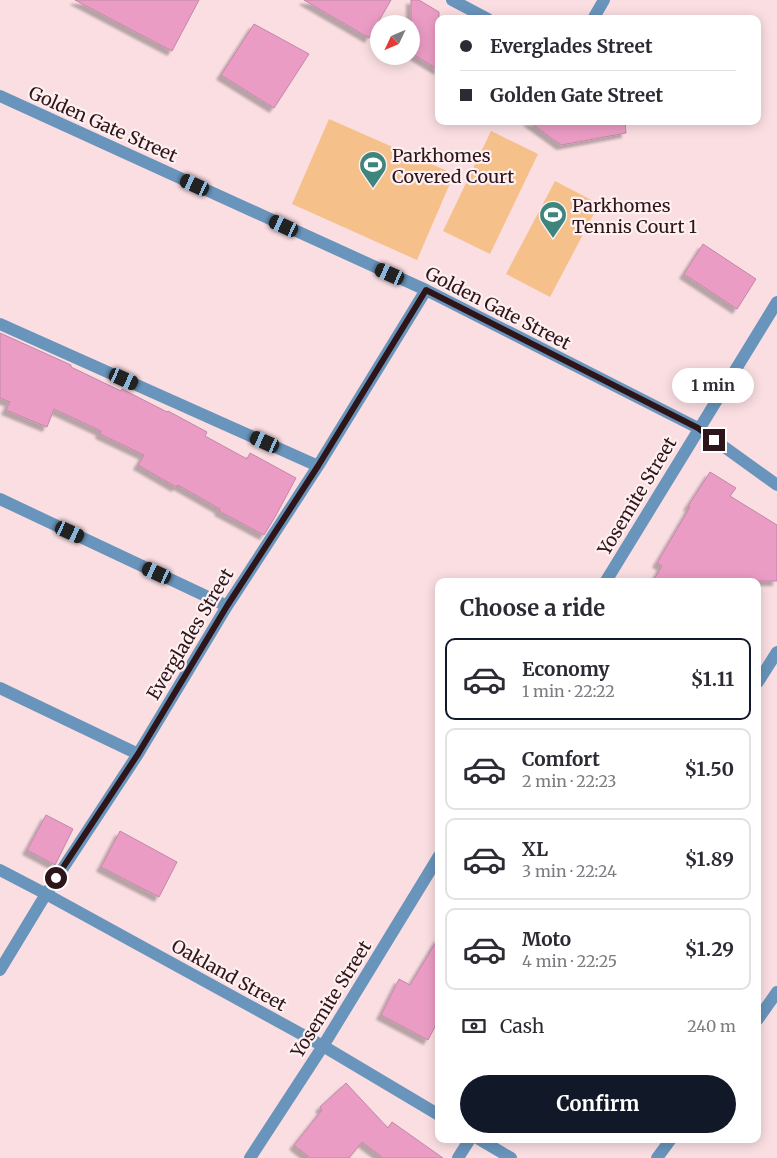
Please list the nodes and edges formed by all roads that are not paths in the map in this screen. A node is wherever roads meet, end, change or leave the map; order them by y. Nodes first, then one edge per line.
1 (452, 0) edge
2 (604, 0) edge
3 (480, 15) edge
4 (595, 15) edge
5 (0, 96) edge
6 (426, 290) junction
7 (777, 302) edge
8 (0, 324) edge
9 (698, 428) junction
10 (318, 466) junction
11 (777, 485) edge
12 (0, 498) edge
13 (608, 578) edge
14 (227, 606) junction
15 (777, 652) edge
16 (761, 677) edge
17 (0, 688) edge
18 (138, 754) junction
19 (435, 863) edge
20 (0, 870) edge
21 (46, 894) junction
22 (0, 970) edge
23 (777, 992) edge
24 (761, 1015) edge
25 (323, 1046) junction
26 (435, 1113) edge
27 (467, 1143) edge
28 (486, 1143) edge
29 (668, 1143) edge
30 (250, 1158) edge
31 (458, 1158) edge
32 (511, 1158) edge
33 (657, 1158) edge

1 - 3 street
2 - 4 street
5 - 6 street, Golden Gate Street
6 - 9 street, Golden Gate Street
6 - 10 street, Everglades Street
7 - 9 street, Yosemite Street
8 - 10 street
9 - 11 street, Golden Gate Street
9 - 13 street, Yosemite Street
10 - 14 street, Everglades Street
12 - 14 street
14 - 18 street, Everglades Street
15 - 16 street
17 - 18 street
18 - 21 street, Everglades Street
19 - 25 street, Yosemite Street
20 - 21 street, Oakland Street
21 - 22 street, Everglades Street
21 - 25 street, Oakland Street
23 - 24 street
25 - 26 street, Oakland Street
25 - 30 street, Yosemite Street
27 - 31 street
28 - 32 street
29 - 33 street

